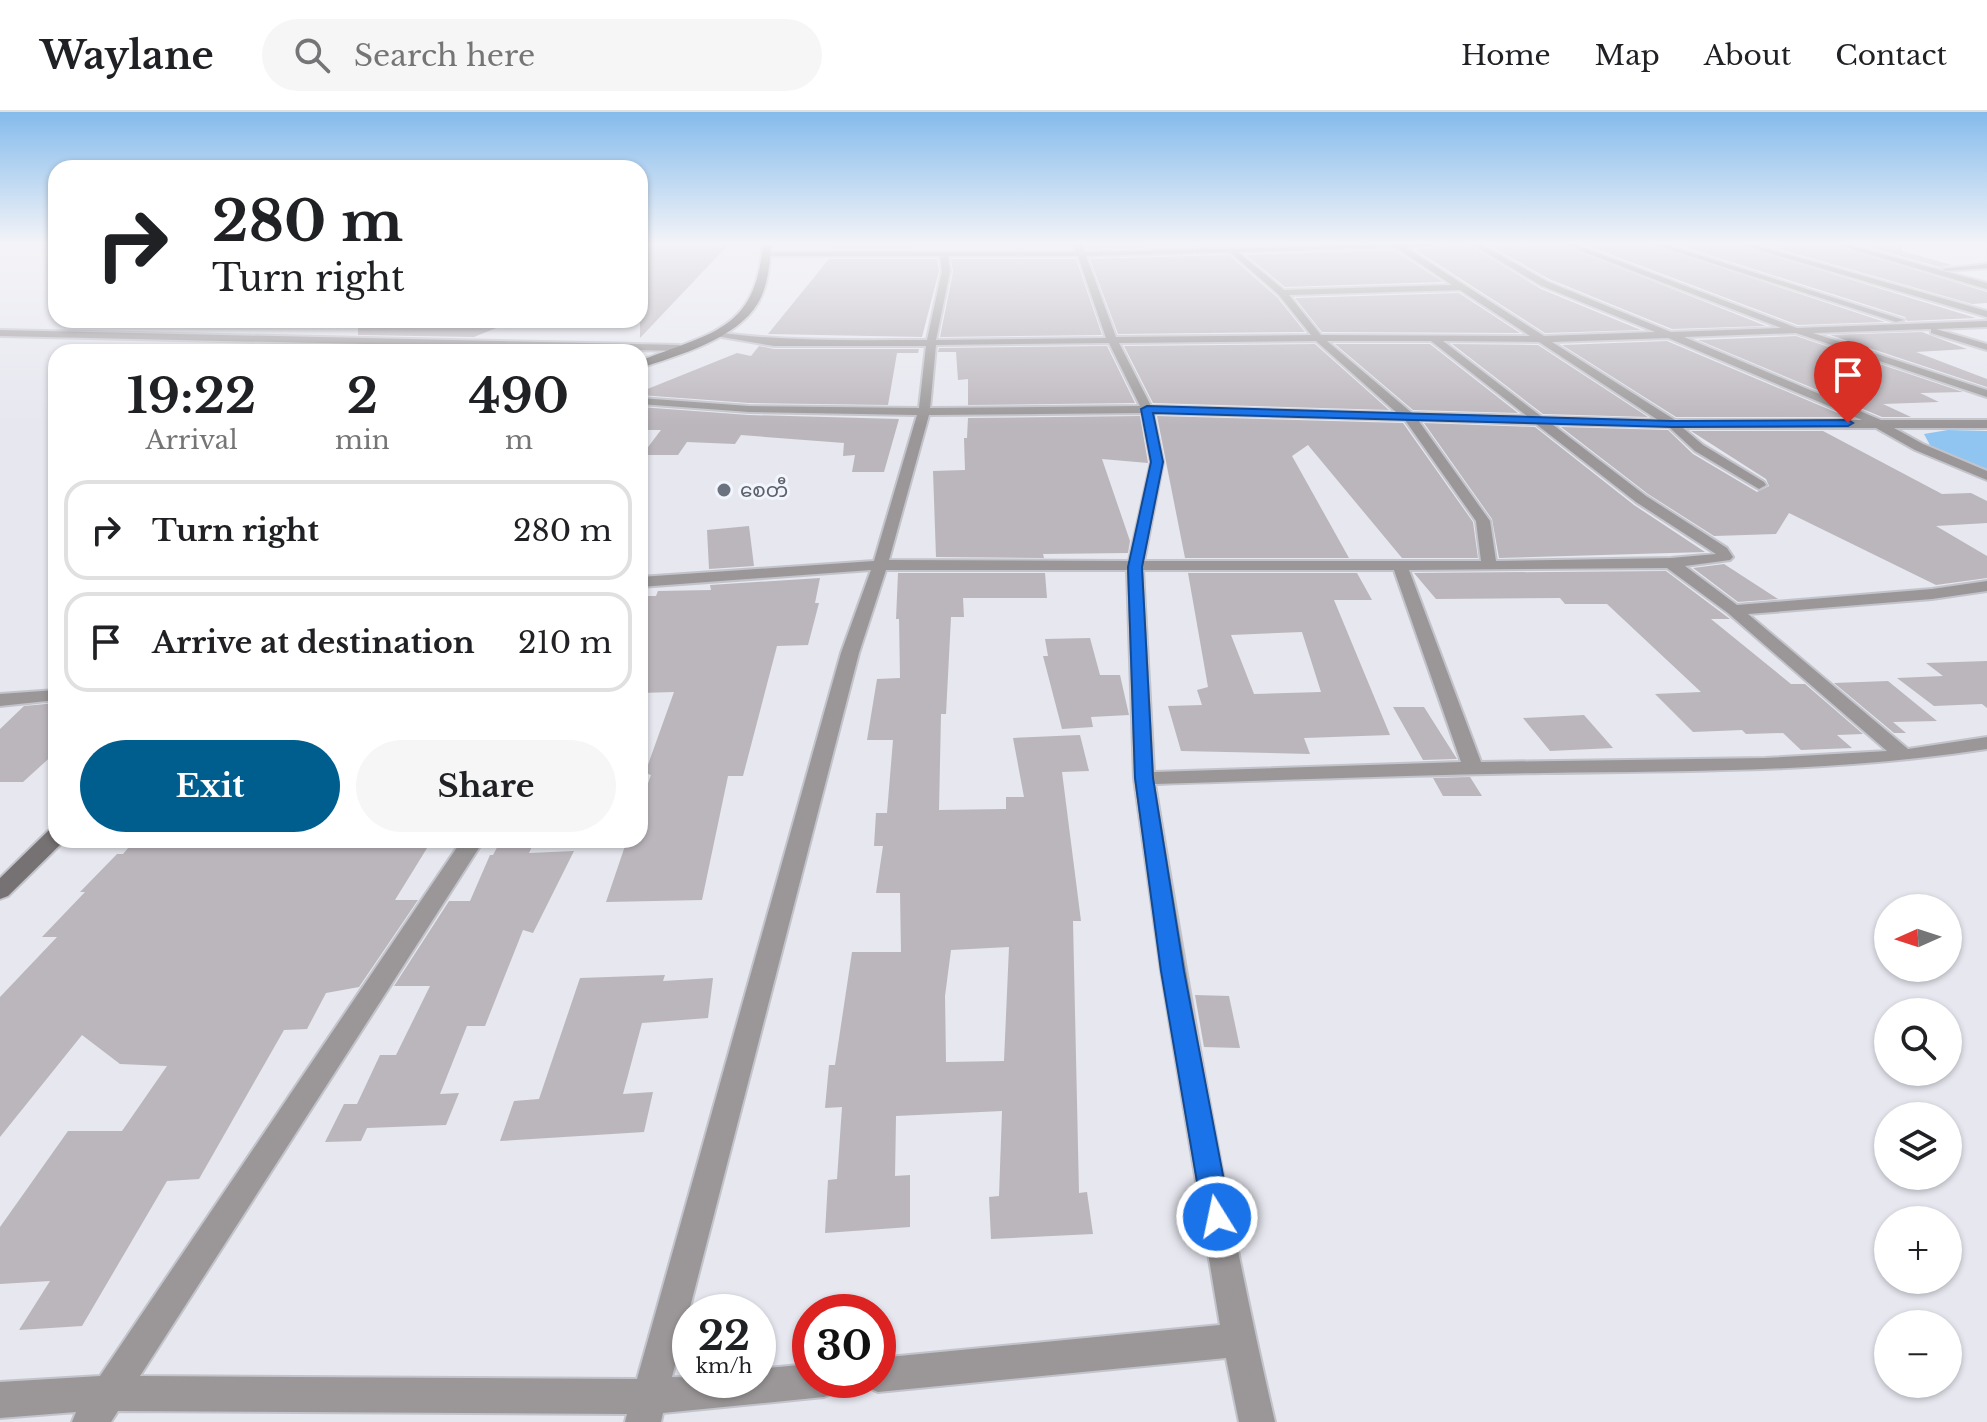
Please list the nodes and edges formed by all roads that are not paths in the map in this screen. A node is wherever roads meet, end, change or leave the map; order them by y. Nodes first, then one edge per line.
1 (752, 304) edge
2 (939, 304) edge
3 (1099, 304) edge
4 (1291, 304) edge
5 (1490, 304) edge
6 (1593, 304) edge
7 (1726, 304) edge
8 (1849, 304) edge
9 (1953, 304) edge
10 (1987, 314) edge
11 (1987, 324) edge
12 (1916, 325) junction
13 (1795, 330) junction
14 (0, 333) edge
15 (715, 335) junction
16 (1670, 336) junction
17 (1318, 338) junction
18 (1434, 339) junction
19 (1544, 339) junction
20 (1112, 340) junction
21 (931, 342) junction
22 (498, 344) edge
23 (648, 347) edge
24 (1987, 347) edge
25 (679, 348) junction
26 (648, 362) edge
27 (1987, 394) edge
28 (648, 402) edge
29 (1147, 409) junction
30 (924, 411) junction
31 (1407, 415) junction
32 (1540, 420) junction
33 (1877, 423) junction
34 (1672, 424) junction
35 (1987, 424) edge
36 (1987, 476) edge
37 (1759, 485) dead end
38 (1671, 563) junction
39 (880, 565) junction
40 (1489, 566) junction
41 (1135, 567) junction
42 (1400, 567) junction
43 (648, 581) edge
44 (1987, 586) edge
45 (1734, 610) junction
46 (48, 696) edge
47 (0, 700) edge
48 (1987, 743) edge
49 (1904, 756) junction
50 (1473, 768) junction
51 (1144, 778) junction
52 (48, 844) edge
53 (468, 848) edge
54 (0, 891) edge
55 (1239, 1340) junction
56 (896, 1373) edge
57 (792, 1385) edge
58 (0, 1400) edge
59 (98, 1408) edge
60 (646, 1409) edge
61 (1257, 1422) edge

1 - 15 main road
2 - 21 street
3 - 20 street
4 - 17 street
5 - 19 street
6 - 16 street
7 - 13 street
8 - 12 street
9 - 10 street
11 - 12 street
12 - 13 street
12 - 24 street
13 - 16 street
13 - 27 street
14 - 22 street
15 - 21 street
15 - 25 main road
16 - 19 street
16 - 33 street
17 - 18 street
17 - 20 street
17 - 31 street
18 - 19 street
18 - 32 street
19 - 34 street
20 - 21 street
20 - 29 street
21 - 30 street
23 - 25 street
25 - 26 main road
28 - 30 street
29 - 30 street
29 - 31 street
29 - 41 street
30 - 39 street
31 - 32 street
31 - 40 street
32 - 34 street
32 - 38 street
33 - 34 street
33 - 35 street
33 - 36 street
34 - 37 street
38 - 40 street
38 - 45 street
39 - 41 street
39 - 43 street
39 - 60 street
40 - 42 street
41 - 42 street
41 - 51 street
42 - 50 street
44 - 45 street
45 - 49 street
46 - 47 street
48 - 49 street
49 - 50 street
50 - 51 street
51 - 55 street
52 - 54 main road
53 - 59 street
55 - 56 street
55 - 61 street
57 - 60 street
58 - 59 street
59 - 60 street

